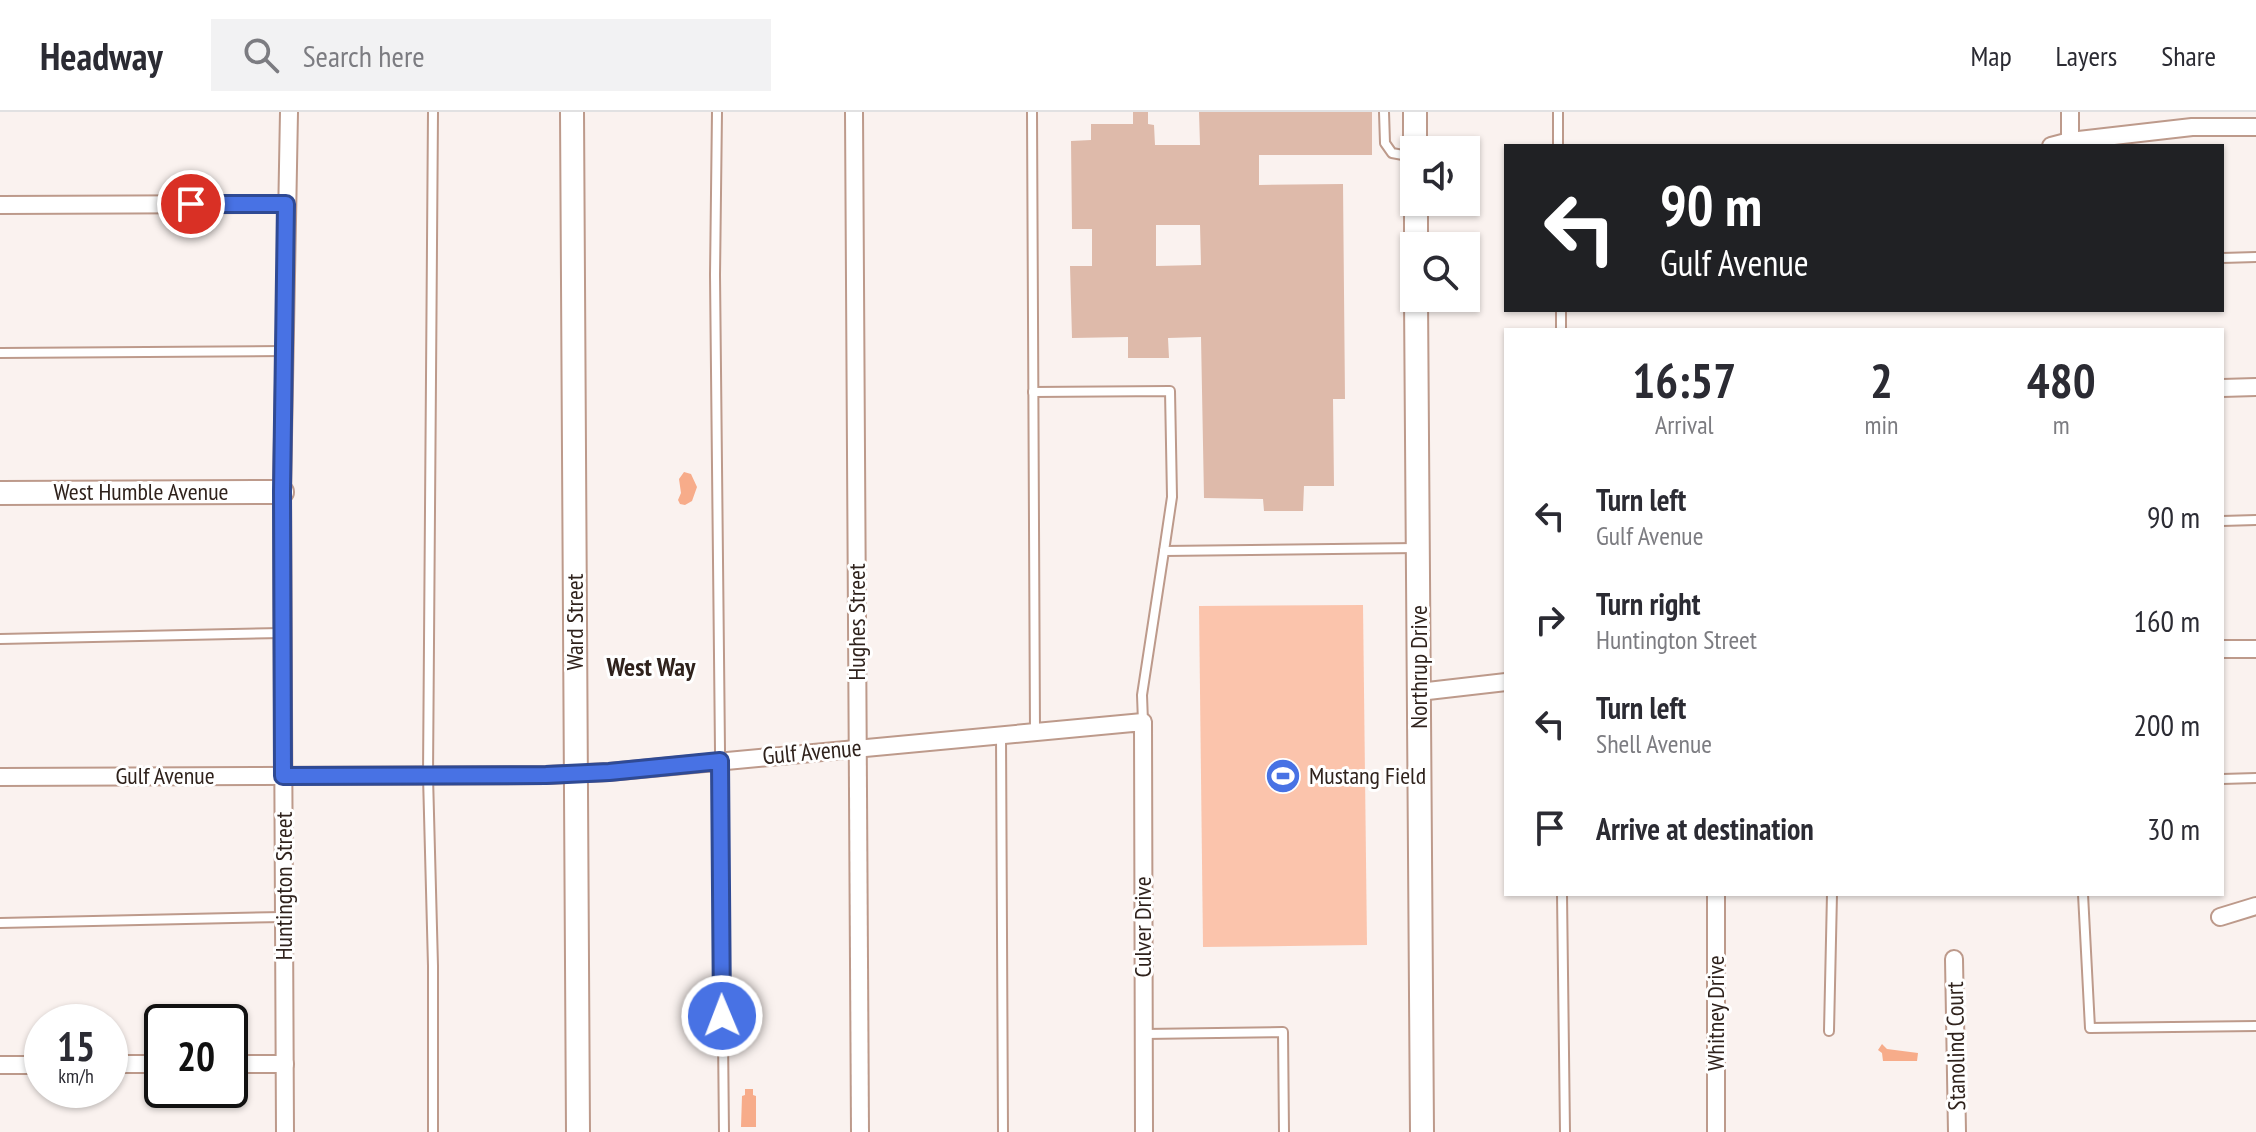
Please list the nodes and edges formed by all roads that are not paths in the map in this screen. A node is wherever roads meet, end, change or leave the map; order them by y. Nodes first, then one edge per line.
1 (289, 112) edge
2 (433, 112) edge
3 (572, 112) edge
4 (717, 112) edge
5 (854, 112) edge
6 (1032, 112) edge
7 (1384, 112) edge
8 (1415, 112) edge
9 (1558, 112) edge
10 (2070, 112) edge
11 (2256, 127) edge
12 (1415, 136) edge
13 (2070, 141) junction
14 (1558, 144) edge
15 (2059, 144) edge
16 (1400, 154) edge
17 (286, 204) junction
18 (0, 205) edge
19 (2256, 257) edge
20 (2224, 258) edge
21 (1416, 312) edge
22 (283, 351) junction
23 (0, 353) edge
24 (2256, 387) edge
25 (2224, 388) edge
26 (1033, 392) junction
27 (282, 492) junction
28 (0, 493) edge
29 (2256, 520) edge
30 (2224, 521) edge
31 (1418, 548) junction
32 (1164, 551) junction
33 (282, 633) junction
34 (0, 639) edge
35 (2224, 649) edge
36 (2256, 649) edge
37 (1504, 682) edge
38 (1419, 692) junction
39 (1143, 722) junction
40 (1035, 732) junction
41 (1001, 735) junction
42 (858, 748) junction
43 (720, 761) junction
44 (576, 773) junction
45 (283, 776) junction
46 (428, 776) junction
47 (0, 777) edge
48 (2256, 778) edge
49 (2224, 779) edge
50 (1562, 896) edge
51 (1716, 896) edge
52 (1832, 896) edge
53 (2083, 896) edge
54 (2256, 906) edge
55 (284, 917) junction
56 (2220, 917) dead end
57 (0, 923) edge
58 (1954, 959) dead end
59 (2256, 1026) edge
60 (1829, 1031) dead end
61 (1143, 1034) junction
62 (248, 1064) edge
63 (285, 1064) junction
64 (0, 1065) edge
65 (24, 1065) edge
66 (285, 1132) edge
67 (433, 1132) edge
68 (578, 1132) edge
69 (724, 1132) edge
70 (860, 1132) edge
71 (1003, 1132) edge
72 (1144, 1132) edge
73 (1284, 1132) edge
74 (1422, 1132) edge
75 (1565, 1132) edge
76 (1716, 1132) edge
77 (1957, 1132) edge

1 - 17 street, Huntington Street
2 - 46 lane
3 - 44 street, Ward Street
4 - 43 lane
5 - 42 street, Hughes Street
6 - 26 lane
7 - 16 lane
8 - 12 street
9 - 14 lane
10 - 13 street
11 - 13 street
13 - 15 street
17 - 18 street
17 - 22 street, Huntington Street
19 - 20 lane
21 - 31 street, Northrup Drive
22 - 23 lane
22 - 27 street, Huntington Street
24 - 25 street
26 - 32 lane
26 - 40 lane
27 - 28 street, West Humble Avenue
27 - 33 street, Huntington Street
29 - 30 lane
31 - 32 lane
31 - 38 street, Northrup Drive
32 - 39 lane
33 - 34 lane
33 - 45 street, Huntington Street
35 - 36 street
37 - 38 street
38 - 74 street, Northrup Drive
39 - 40 street, Gulf Avenue
39 - 61 street, Culver Drive
40 - 41 street, Gulf Avenue
41 - 42 street, Gulf Avenue
41 - 71 lane
42 - 43 street, Gulf Avenue
42 - 70 street, Hughes Street
43 - 44 street, Gulf Avenue
43 - 69 lane
44 - 46 street, Gulf Avenue
44 - 68 street, Ward Street
45 - 46 street, Gulf Avenue
45 - 47 street, Gulf Avenue
45 - 55 street, Huntington Street
46 - 67 lane
48 - 49 lane
50 - 75 lane
51 - 76 street, Whitney Drive
52 - 60 lane
53 - 59 lane
54 - 56 street
55 - 57 lane
55 - 63 street, Huntington Street
58 - 77 street, Stanolind Court
61 - 72 street, Culver Drive
61 - 73 lane
62 - 63 street
63 - 66 street, Huntington Street
64 - 65 street

